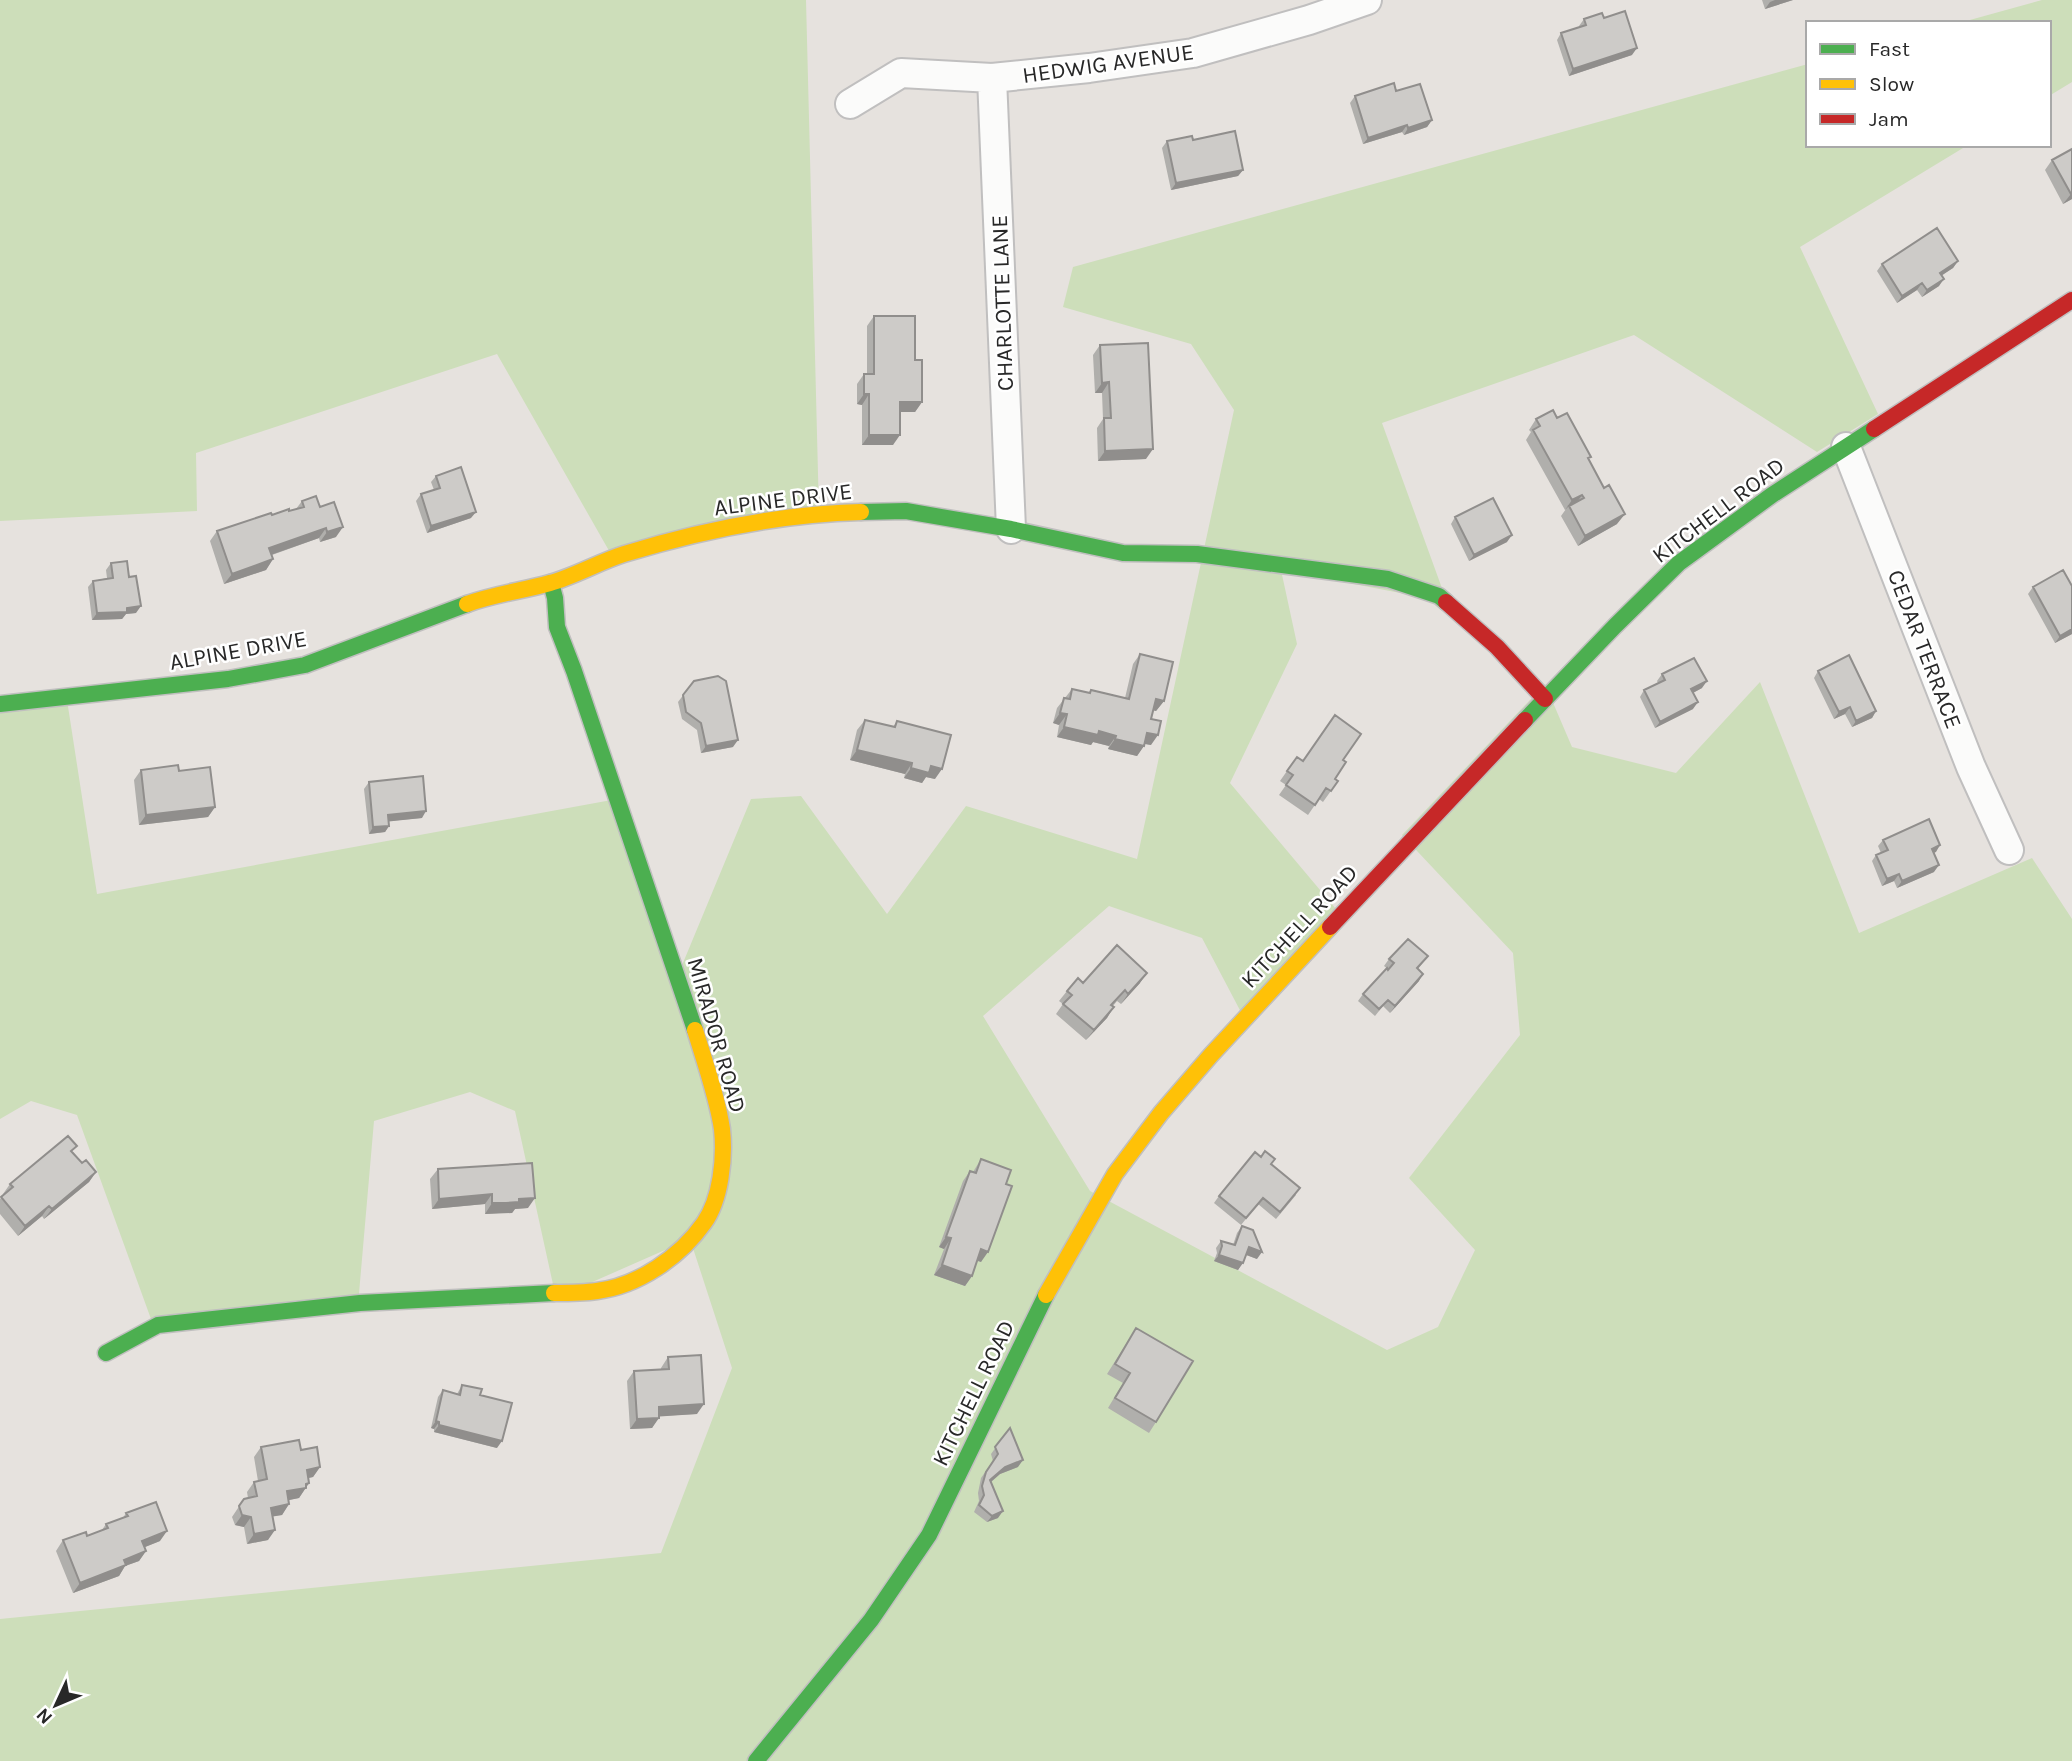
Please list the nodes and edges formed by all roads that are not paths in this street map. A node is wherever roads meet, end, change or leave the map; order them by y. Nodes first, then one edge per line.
1 (1367, 0) edge
2 (992, 78) junction
3 (850, 104) dead end
4 (2072, 300) edge
5 (1846, 447) junction
6 (1011, 529) junction
7 (551, 583) junction
8 (1545, 699) junction
9 (0, 704) edge
10 (2009, 850) dead end
11 (106, 1353) dead end
12 (756, 1761) edge

1 - 2 street, HEDWIG AVENUE
2 - 3 street, HEDWIG AVENUE
2 - 6 street, CHARLOTTE LANE
4 - 5 street, KITCHELL ROAD
5 - 8 street, KITCHELL ROAD
5 - 10 street, CEDAR TERRACE
6 - 7 street, ALPINE DRIVE
6 - 8 street, ALPINE DRIVE
7 - 9 street, ALPINE DRIVE
7 - 11 street, MIRADOR ROAD
8 - 12 street, KITCHELL ROAD

